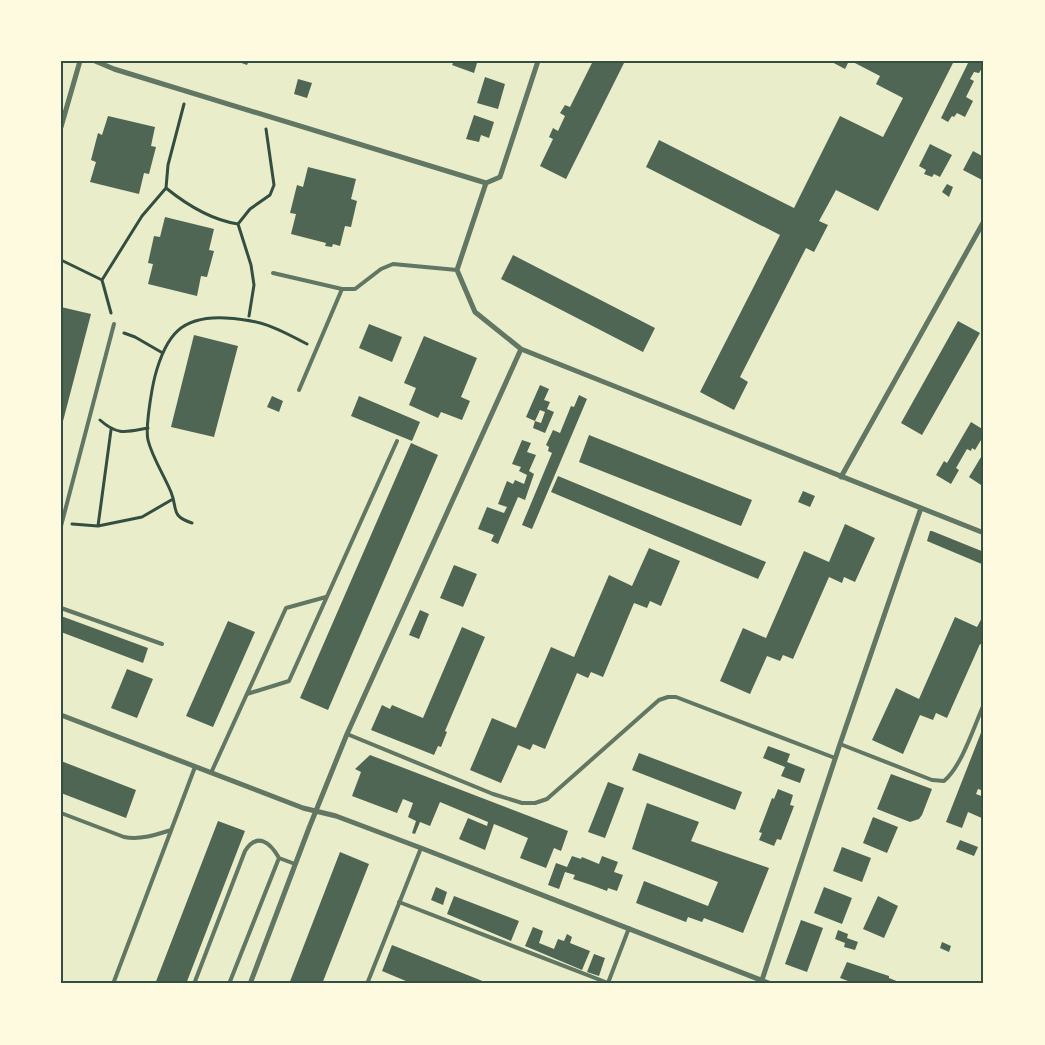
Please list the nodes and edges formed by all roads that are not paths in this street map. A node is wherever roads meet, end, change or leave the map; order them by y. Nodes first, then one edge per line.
1 (80, 61) edge
2 (95, 61) edge
3 (538, 61) edge
4 (61, 127) edge
5 (486, 183) junction
6 (984, 221) edge
7 (458, 270) junction
8 (273, 274) dead end
9 (342, 289) junction
10 (113, 326) road end
11 (521, 349) junction
12 (299, 390) dead end
13 (397, 441) dead end
14 (841, 477) junction
15 (921, 508) junction
16 (62, 525) edge
17 (984, 533) edge
18 (327, 597) junction
19 (61, 608) edge
20 (162, 644) dead end
21 (248, 694) junction
22 (984, 704) edge
23 (61, 716) edge
24 (347, 734) junction
25 (840, 744) junction
26 (835, 758) junction
27 (195, 766) junction
28 (211, 773) junction
29 (315, 812) junction
30 (61, 813) edge
31 (171, 830) junction
32 (421, 848) junction
33 (279, 858) junction
34 (295, 864) junction
35 (399, 902) junction
36 (629, 928) junction
37 (762, 980) junction
38 (609, 983) edge
39 (113, 984) edge
40 (194, 984) edge
41 (229, 984) edge
42 (250, 984) edge
43 (367, 984) edge
44 (771, 984) edge

1 - 4 street
2 - 5 street
3 - 5 street
5 - 7 street
6 - 14 street
7 - 9 lane
7 - 11 street
8 - 9 lane
9 - 12 lane
10 - 16 lane
11 - 14 street
11 - 24 street
13 - 18 lane
14 - 15 street
15 - 17 street
15 - 25 street
18 - 21 lane
18 - 21 lane
19 - 20 lane
21 - 28 lane
22 - 25 lane
23 - 27 street
24 - 26 lane
24 - 29 street
25 - 26 street
26 - 37 street
27 - 28 street
27 - 31 lane
28 - 29 street
29 - 32 street
29 - 34 street
30 - 31 lane
31 - 39 lane
32 - 35 lane
32 - 36 street
33 - 34 lane
33 - 40 lane
33 - 41 lane
34 - 42 street
35 - 38 lane
35 - 43 lane
36 - 37 street
36 - 38 lane
37 - 44 street

